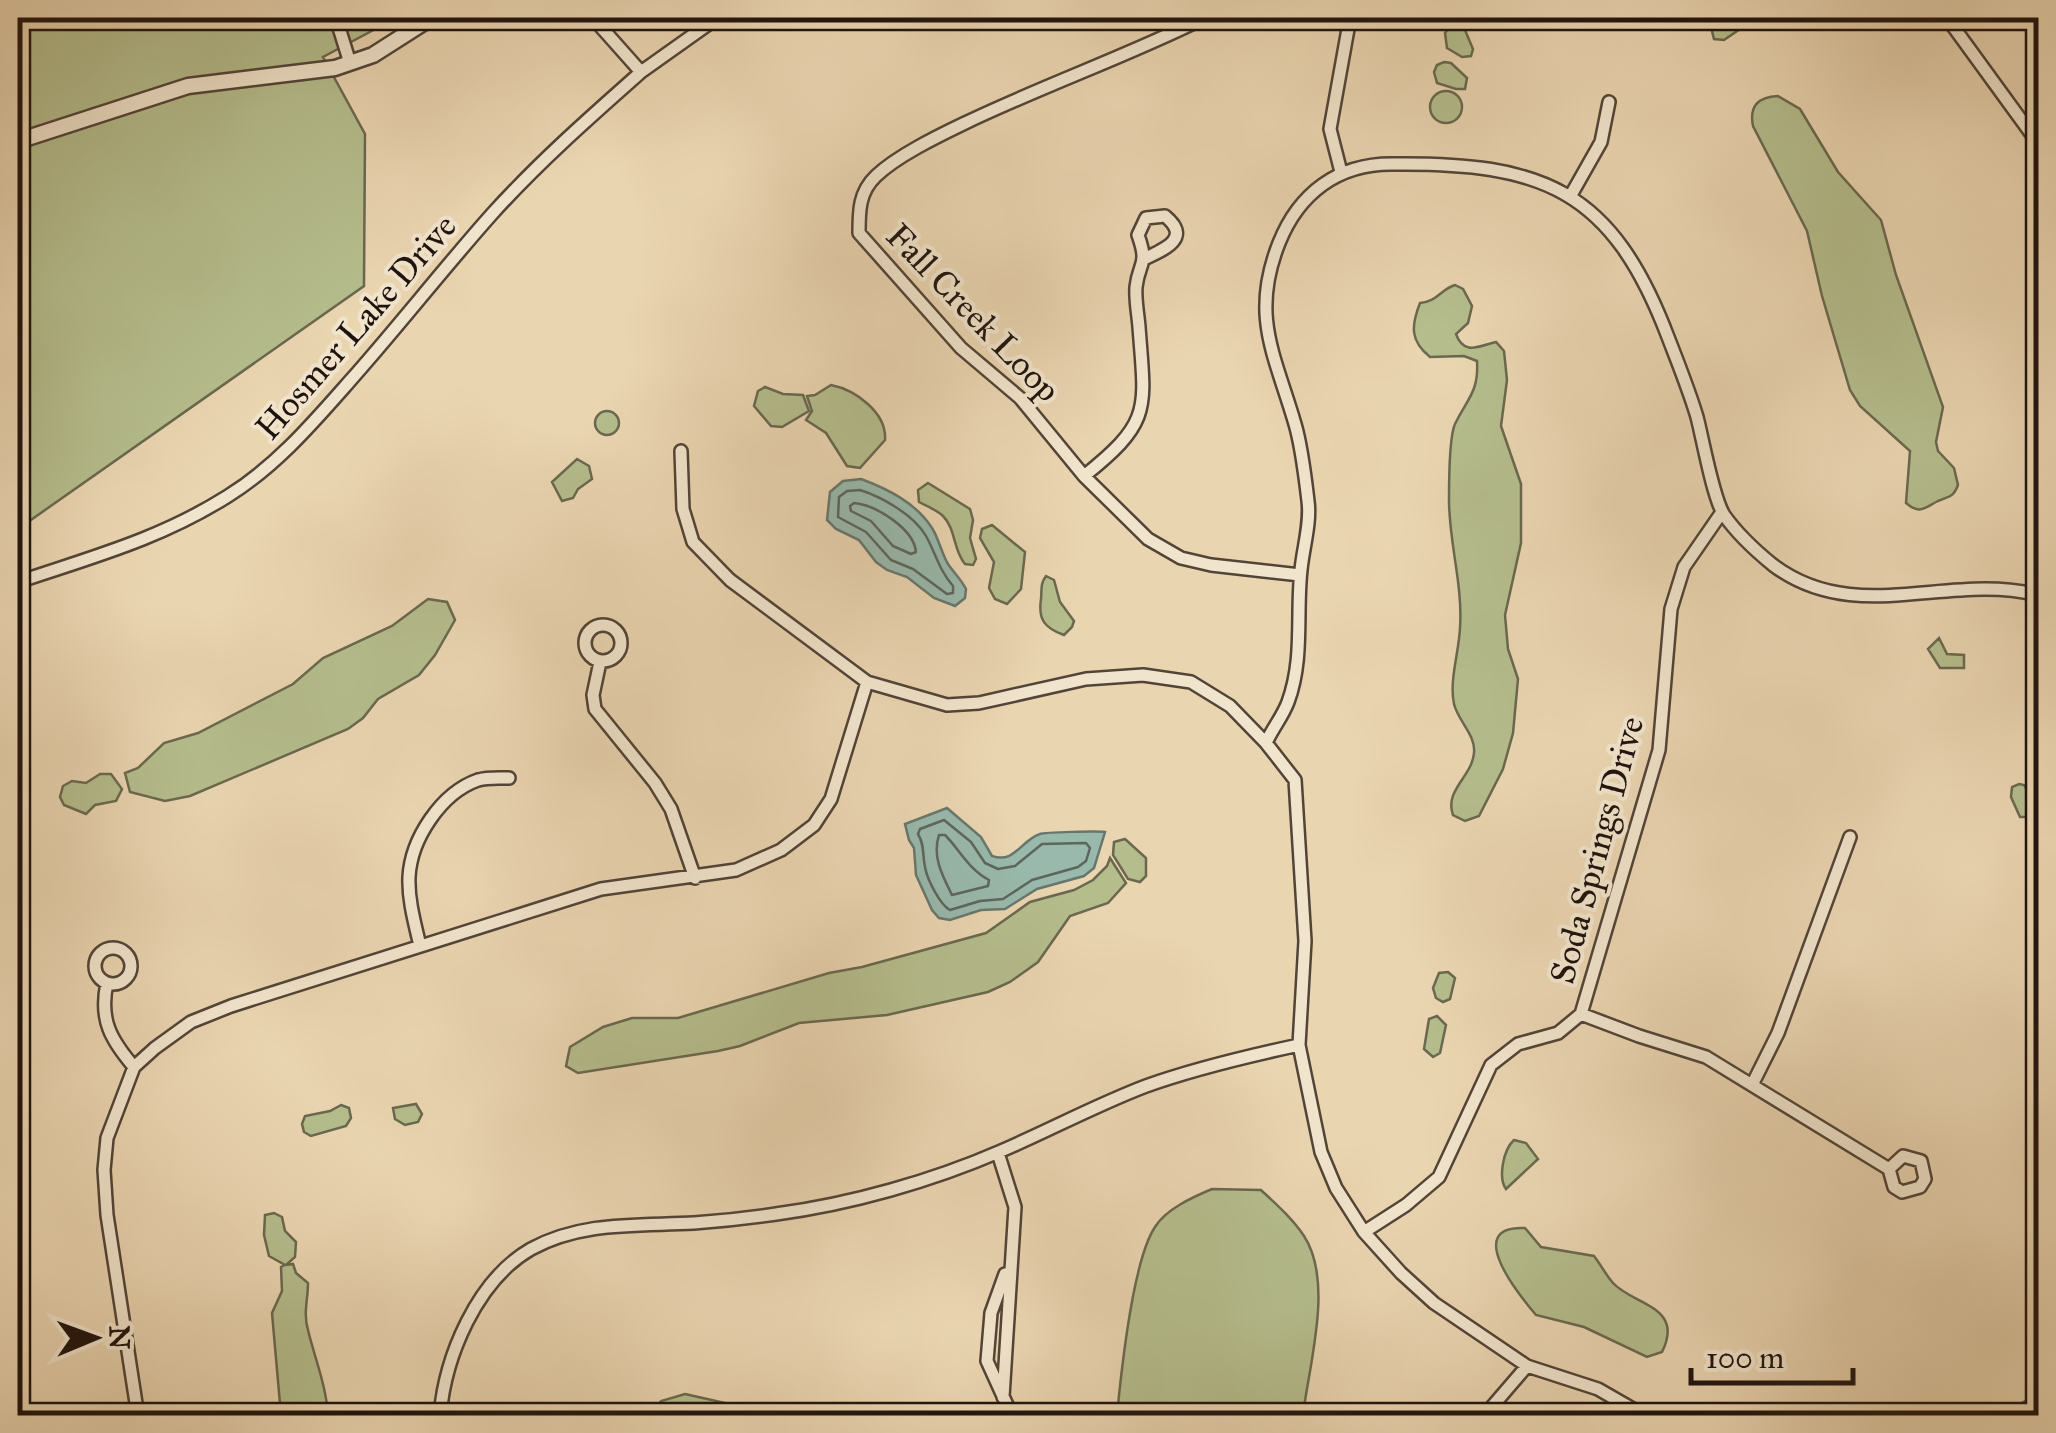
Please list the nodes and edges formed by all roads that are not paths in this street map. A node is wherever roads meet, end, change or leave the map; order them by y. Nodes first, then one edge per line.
1 (336, 18) edge
2 (431, 18) edge
3 (593, 18) edge
4 (717, 18) edge
5 (1204, 18) edge
6 (1350, 18) edge
7 (1947, 18) edge
8 (350, 63) junction
9 (641, 72) junction
10 (1610, 102) dead end
11 (18, 141) edge
12 (2038, 143) edge
13 (1340, 172) junction
14 (1571, 195) junction
15 (1146, 258) dead end
16 (682, 451) dead end
17 (1084, 476) junction
18 (1722, 512) junction
19 (1300, 575) junction
20 (18, 582) edge
21 (2038, 594) edge
22 (600, 662) dead end
23 (867, 682) junction
24 (1266, 743) junction
25 (508, 778) dead end
26 (1850, 837) dead end
27 (695, 878) junction
28 (420, 946) junction
29 (106, 983) dead end
30 (1581, 1014) junction
31 (1299, 1045) junction
32 (134, 1068) junction
33 (1752, 1085) junction
34 (998, 1152) junction
35 (1890, 1169) dead end
36 (1364, 1232) junction
37 (1527, 1366) junction
38 (138, 1416) edge
39 (440, 1416) edge
40 (1012, 1416) edge
41 (1484, 1416) edge
42 (1645, 1416) edge

1 - 8 street
2 - 8 street
3 - 9 street
4 - 9 street, Hosmer Lake Drive
5 - 17 street, Fall Creek Loop
6 - 13 street
7 - 12 street
8 - 11 street
9 - 20 street, Hosmer Lake Drive
10 - 14 street
13 - 14 street
13 - 19 street
14 - 18 street
15 - 17 street
16 - 23 street
17 - 19 street, Fall Creek Loop
18 - 21 street
18 - 30 street, Soda Springs Drive
19 - 24 street
22 - 27 street
23 - 24 street
23 - 27 street
24 - 31 street
25 - 28 street
26 - 33 street
27 - 28 street
28 - 32 street
29 - 32 street
30 - 33 street
30 - 36 street, Soda Springs Drive
31 - 34 street
31 - 36 street
32 - 38 street
33 - 35 street
34 - 39 street
34 - 40 street
36 - 37 street
37 - 41 street
37 - 42 street

